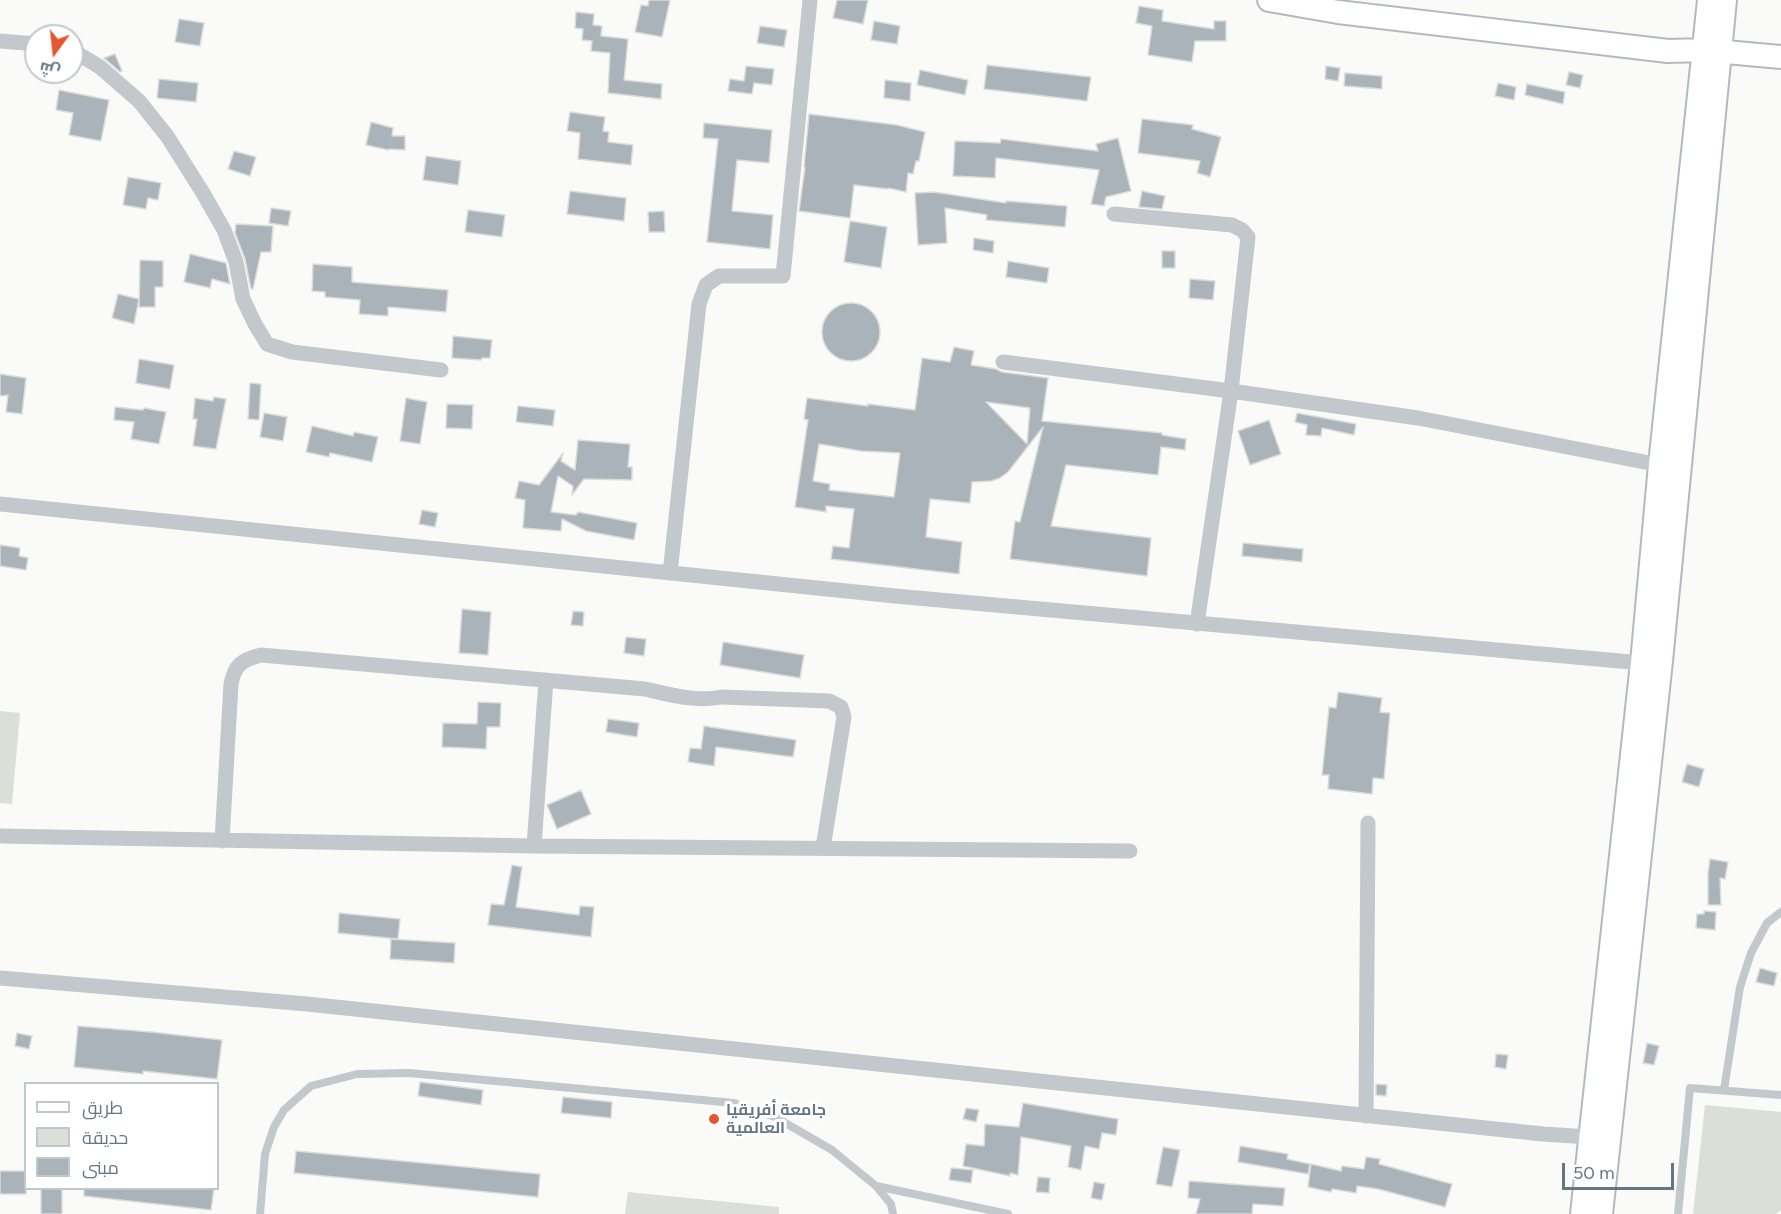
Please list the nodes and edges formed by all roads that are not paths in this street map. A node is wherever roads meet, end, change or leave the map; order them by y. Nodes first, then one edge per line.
1 (810, 0) edge
2 (1269, 0) edge
3 (1709, 0) edge
4 (1725, 0) edge
5 (0, 41) edge
6 (24, 43) edge
7 (1712, 51) junction
8 (84, 57) edge
9 (1781, 57) edge
10 (1114, 214) dead end
11 (1003, 362) dead end
12 (441, 370) dead end
13 (1231, 392) junction
14 (1660, 465) junction
15 (0, 504) edge
16 (670, 573) junction
17 (1197, 624) junction
18 (1642, 663) junction
19 (546, 680) junction
20 (1368, 823) dead end
21 (0, 836) edge
22 (222, 841) junction
23 (534, 846) junction
24 (823, 848) junction
25 (1130, 851) dead end
26 (1781, 912) edge
27 (0, 978) edge
28 (1724, 1090) junction
29 (1781, 1095) edge
30 (1366, 1116) junction
31 (1589, 1137) junction
32 (876, 1186) junction
33 (260, 1214) edge
34 (893, 1214) edge
35 (1008, 1214) edge
36 (1582, 1214) edge
37 (1601, 1214) edge
38 (1678, 1214) edge

1 - 16 street
2 - 7 street
3 - 7 street
4 - 7 street
5 - 6 street
7 - 9 street
7 - 14 street
7 - 37 street
8 - 12 street
10 - 13 street
11 - 13 street
13 - 14 street
13 - 17 street
14 - 18 street
15 - 16 street
16 - 17 street
17 - 18 street
18 - 31 street
19 - 22 street
19 - 23 street
19 - 24 street
20 - 30 street
21 - 22 street
22 - 23 street
23 - 24 street
24 - 25 street
26 - 28 lane
27 - 30 street
28 - 29 lane
28 - 38 lane
30 - 31 street
31 - 36 street
32 - 33 lane
32 - 34 lane
32 - 35 lane

